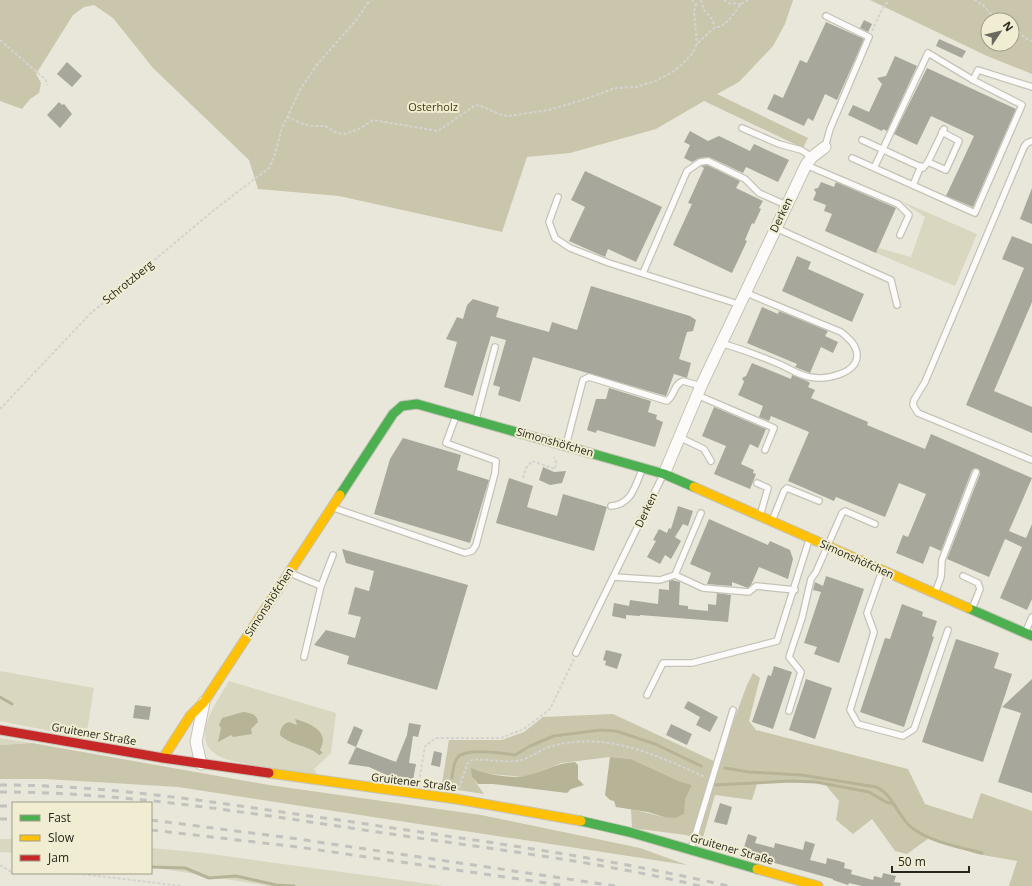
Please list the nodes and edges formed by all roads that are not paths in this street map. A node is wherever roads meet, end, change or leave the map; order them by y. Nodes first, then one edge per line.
1 (826, 16) dead end
2 (973, 80) junction
3 (1032, 87) edge
4 (742, 128) dead end
5 (862, 140) dead end
6 (1032, 141) edge
7 (825, 147) joint
8 (883, 149) junction
9 (852, 158) dead end
10 (809, 161) junction
11 (928, 162) junction
12 (921, 166) junction
13 (874, 168) junction
14 (913, 185) junction
15 (558, 197) dead end
16 (786, 205) junction
17 (775, 228) junction
18 (900, 235) dead end
19 (643, 273) junction
20 (744, 292) junction
21 (738, 304) junction
22 (897, 305) dead end
23 (721, 343) junction
24 (495, 347) dead end
25 (699, 391) junction
26 (457, 414) junction
27 (476, 419) junction
28 (678, 437) junction
29 (566, 445) junction
30 (765, 450) dead end
31 (1032, 460) edge
32 (711, 461) dead end
33 (642, 467) junction
34 (976, 472) dead end
35 (664, 474) junction
36 (757, 483) dead end
37 (819, 501) dead end
38 (611, 506) dead end
39 (331, 507) junction
40 (701, 513) dead end
41 (760, 516) junction
42 (772, 521) junction
43 (875, 524) dead end
44 (810, 538) junction
45 (828, 546) junction
46 (333, 554) dead end
47 (882, 570) junction
48 (288, 572) junction
49 (675, 575) junction
50 (963, 576) dead end
51 (614, 577) junction
52 (321, 586) junction
53 (795, 590) junction
54 (934, 593) junction
55 (971, 609) junction
56 (1032, 617) edge
57 (948, 630) dead end
58 (1029, 634) edge
59 (576, 653) road end
60 (304, 657) dead end
61 (647, 695) dead end
62 (204, 702) junction
63 (733, 710) dead end
64 (789, 711) dead end
65 (0, 730) edge
66 (163, 758) junction
67 (201, 764) junction
68 (691, 849) junction
69 (818, 886) edge

1 - 7 lane
2 - 3 lane
2 - 8 lane
2 - 14 lane
4 - 10 lane
5 - 8 lane
6 - 31 lane
7 - 10 street, Derken
8 - 12 lane
8 - 13 lane
9 - 13 lane
10 - 16 street, Derken
10 - 18 lane
11 - 11 lane
11 - 12 lane
12 - 14 lane
13 - 14 lane
15 - 19 lane
16 - 17 street, Derken
16 - 19 lane
17 - 20 street, Derken
17 - 22 lane
19 - 21 lane
20 - 21 street, Derken
20 - 23 lane
21 - 23 street, Derken
23 - 25 street, Derken
24 - 27 lane
25 - 28 street, Derken
25 - 29 lane
25 - 30 lane
26 - 27 street, Simonshöfchen
26 - 39 street, Simonshöfchen
26 - 39 lane
27 - 29 street, Simonshöfchen
28 - 32 lane
28 - 35 street, Derken
29 - 33 street, Simonshöfchen
33 - 35 street, Simonshöfchen
33 - 38 lane
34 - 54 lane
35 - 41 street, Simonshöfchen
35 - 51 lane, Derken
36 - 41 lane
37 - 42 lane
39 - 48 street, Simonshöfchen
40 - 49 lane
41 - 42 street, Simonshöfchen
42 - 44 street, Simonshöfchen
43 - 45 lane
44 - 45 street, Simonshöfchen
44 - 53 lane
45 - 47 street, Simonshöfchen
45 - 64 lane
46 - 52 lane
47 - 54 street, Simonshöfchen
47 - 57 lane
48 - 52 lane
48 - 62 street, Simonshöfchen
49 - 51 lane
49 - 53 lane
50 - 55 lane
51 - 59 lane, Derken
52 - 60 lane
53 - 61 lane
54 - 55 street, Simonshöfchen
55 - 58 street, Simonshöfchen
56 - 58 lane
62 - 66 street, Simonshöfchen
62 - 67 street, Simonshöfchen
63 - 68 lane
65 - 66 street, Gruitener Straße
66 - 67 street, Gruitener Straße
67 - 68 street, Gruitener Straße
68 - 69 street, Gruitener Straße

